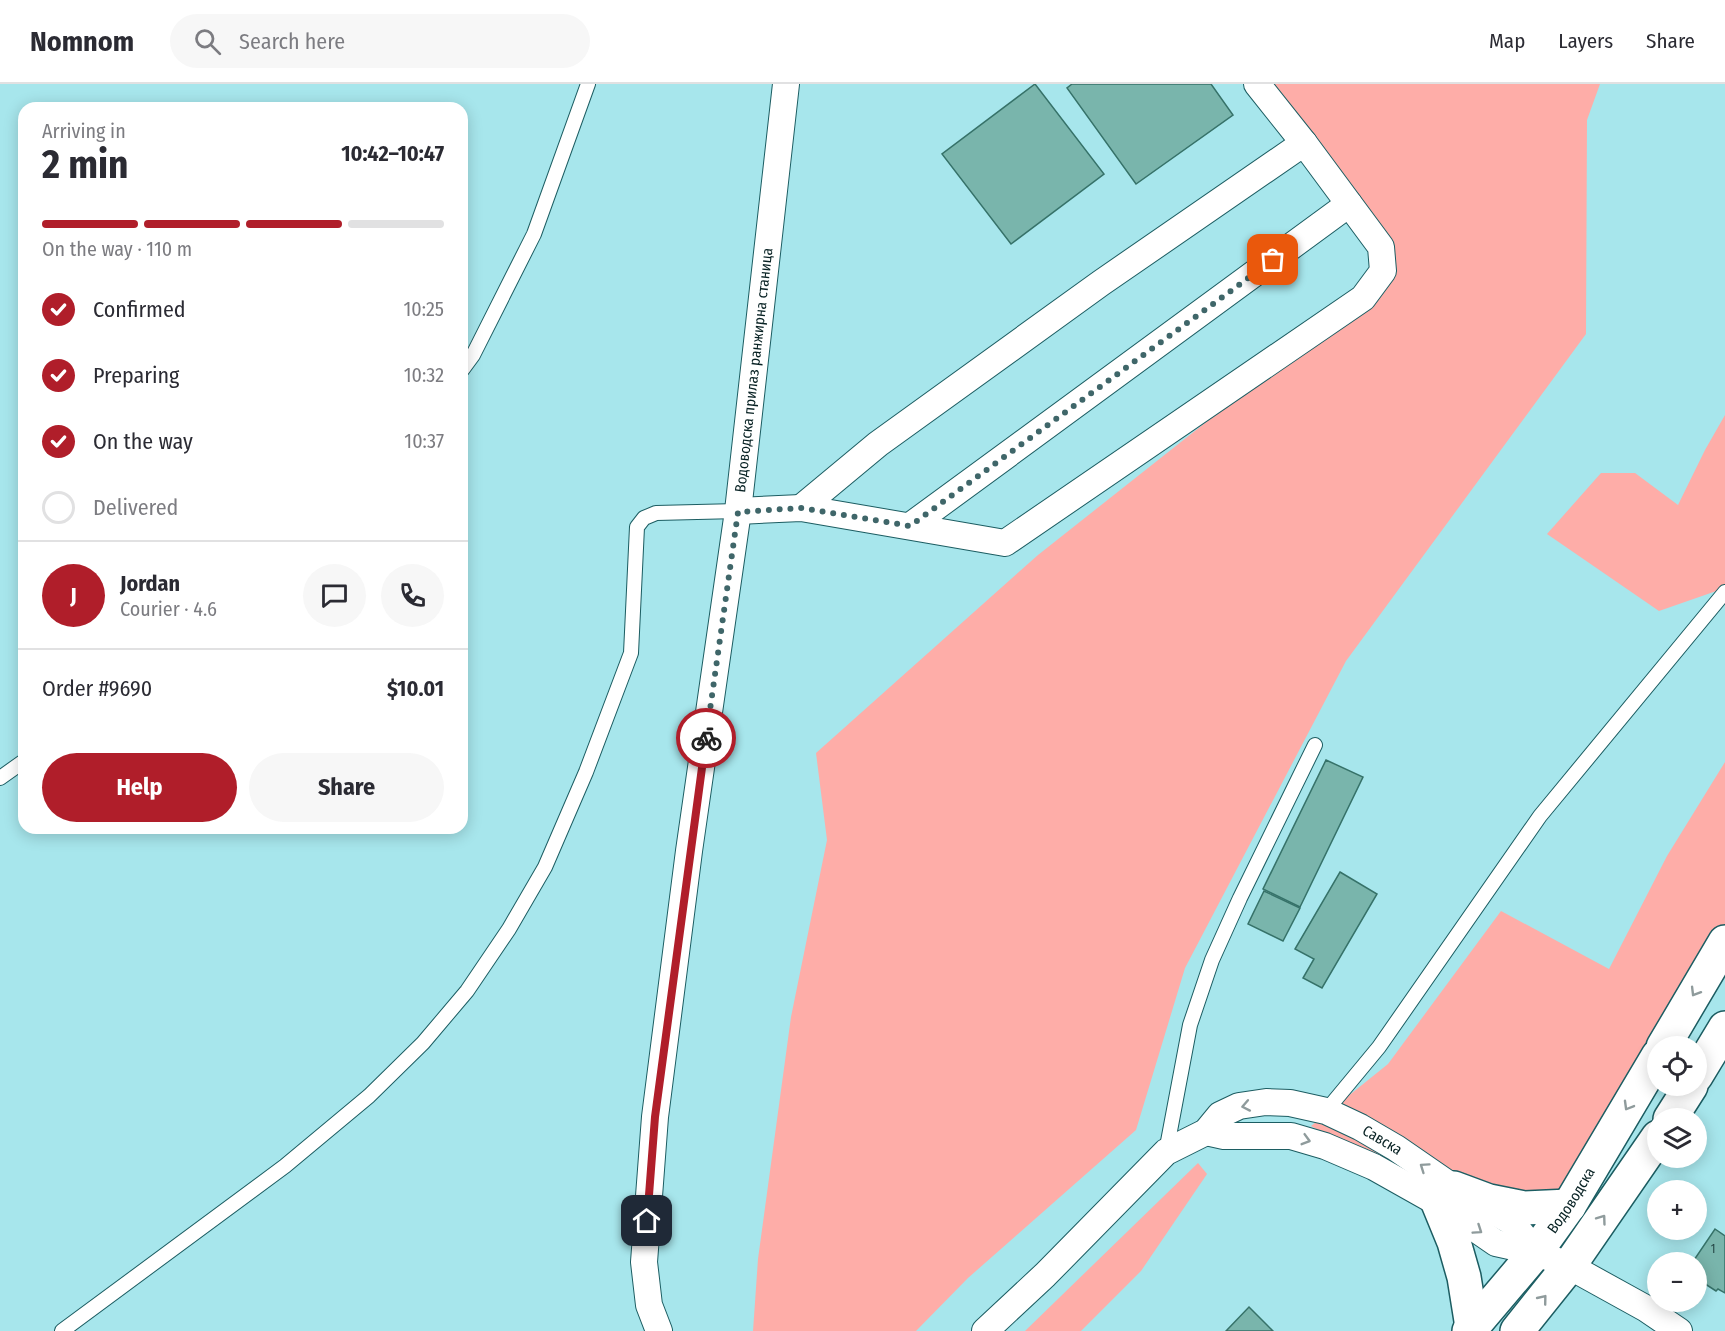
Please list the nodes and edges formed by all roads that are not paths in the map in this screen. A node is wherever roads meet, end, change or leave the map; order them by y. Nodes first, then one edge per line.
1 (588, 84) edge
2 (786, 84) edge
3 (1257, 84) edge
4 (1304, 143) junction
5 (1349, 204) junction
6 (468, 361) edge
7 (801, 508) junction
8 (738, 512) junction
9 (910, 526) junction
10 (1725, 592) edge
11 (1315, 745) dead end
12 (18, 765) edge
13 (0, 778) edge
14 (1725, 942) edge
15 (1725, 1028) edge
16 (1669, 1036) edge
17 (1707, 1058) edge
18 (1647, 1075) edge
19 (1326, 1112) junction
20 (1206, 1132) junction
21 (1166, 1152) junction
22 (1647, 1153) edge
23 (1446, 1196) junction
24 (1569, 1206) junction
25 (1536, 1252) junction
26 (1569, 1266) junction
27 (1470, 1329) edge
28 (62, 1331) edge
29 (659, 1331) edge
30 (985, 1331) edge
31 (1517, 1331) edge
32 (1679, 1331) edge

1 - 6 lane
2 - 8 street, Водоводска прилаз ранжирна станица
3 - 4 street
4 - 5 street
4 - 7 street
5 - 9 street
5 - 9 street
7 - 8 street
7 - 9 street
8 - 28 lane
8 - 29 street, Водоводска прилаз ранжирна станица
10 - 19 lane
11 - 21 lane
12 - 13 lane
14 -> 16 main road
15 - 17 main road
18 -> 24 main road, Водоводска
19 -> 20 street, Савска
23 -> 19 street, Савска
20 - 21 street, Савска
20 -> 23 street, Савска
21 - 30 street, Савска
26 -> 22 main road
23 - 24 main road
23 - 25 street, Савска
23 - 27 main road
24 - 25 main road, Водоводска
25 - 26 street, Савска
25 - 27 main road, Водоводска
31 -> 26 main road
26 - 32 street, Савска

